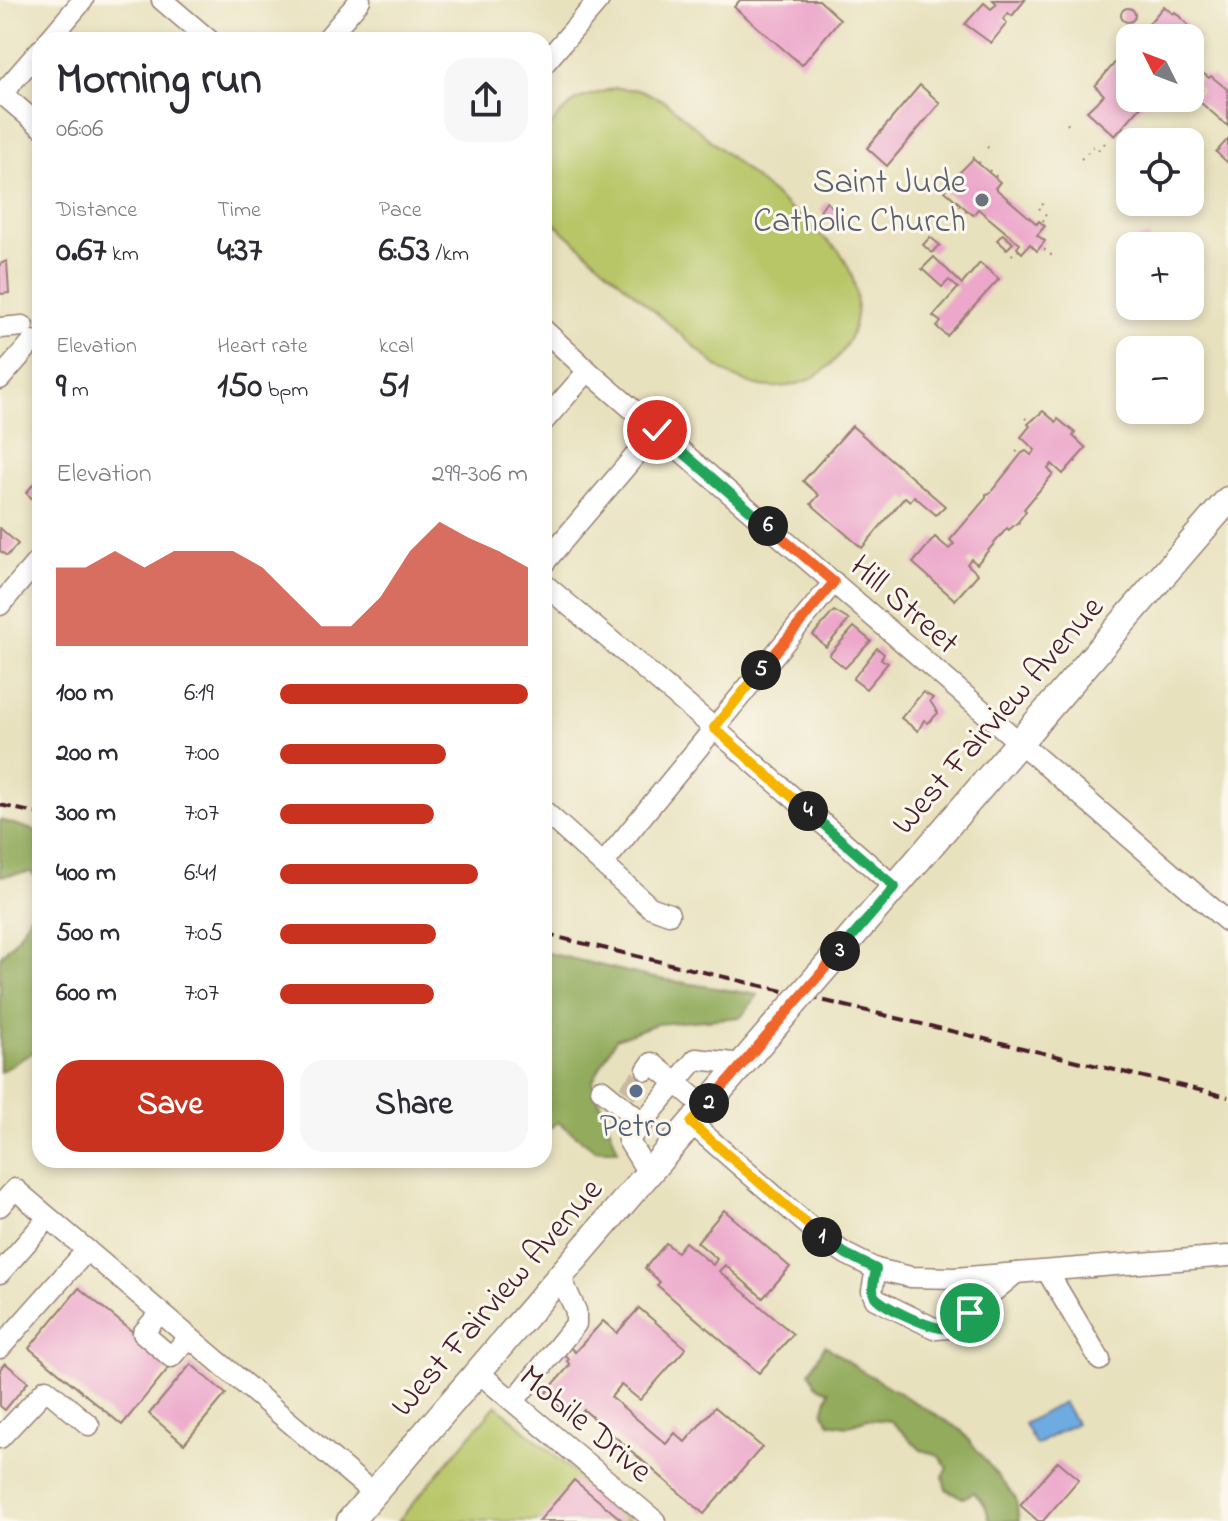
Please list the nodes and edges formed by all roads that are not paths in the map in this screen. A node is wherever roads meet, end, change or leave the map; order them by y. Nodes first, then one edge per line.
1 (83, 0) edge
2 (162, 0) edge
3 (360, 0) edge
4 (599, 0) edge
5 (56, 32) edge
6 (200, 32) edge
7 (333, 32) edge
8 (552, 55) edge
9 (32, 59) edge
10 (1, 94) edge
11 (32, 119) edge
12 (0, 328) edge
13 (552, 337) edge
14 (32, 338) edge
15 (588, 371) junction
16 (0, 379) edge
17 (552, 412) edge
18 (657, 430) junction
19 (1228, 500) edge
20 (552, 554) edge
21 (32, 567) edge
22 (834, 582) junction
23 (552, 591) edge
24 (0, 605) edge
25 (714, 728) junction
26 (1020, 743) junction
27 (552, 818) edge
28 (603, 864) junction
29 (895, 887) junction
30 (669, 914) dead end
31 (1228, 922) edge
32 (743, 1064) junction
33 (647, 1070) dead end
34 (676, 1083) junction
35 (601, 1089) dead end
36 (698, 1115) junction
37 (643, 1123) junction
38 (648, 1173) junction
39 (0, 1206) edge
40 (48, 1218) junction
41 (87, 1250) junction
42 (1228, 1256) edge
43 (876, 1269) junction
44 (1047, 1271) junction
45 (0, 1273) edge
46 (1016, 1273) junction
47 (560, 1276) junction
48 (0, 1348) edge
49 (1100, 1360) dead end
50 (478, 1372) junction
51 (514, 1401) junction
52 (89, 1425) dead end
53 (0, 1438) edge
54 (373, 1493) junction
55 (350, 1521) edge
56 (655, 1521) edge

1 - 5 street
2 - 6 street
3 - 7 street
4 - 8 street
9 - 10 street
10 - 11 street
12 - 14 street
13 - 15 street, Hill Street
14 - 16 street
15 - 17 street
15 - 18 street, Hill Street
18 - 20 street
18 - 22 street, Hill Street
19 - 26 main road, West Fairview Avenue
21 - 24 street
22 - 25 street
22 - 26 street, Hill Street
23 - 25 street
25 - 28 street
25 - 29 street
26 - 29 main road, West Fairview Avenue
26 - 31 street, Hill Street
27 - 28 street
28 - 30 street
29 - 32 main road, West Fairview Avenue, bridge
32 - 34 street
32 - 36 main road, West Fairview Avenue
33 - 34 street
34 - 36 street
34 - 37 street
35 - 37 street
36 - 38 main road, West Fairview Avenue
36 - 43 street
37 - 38 street
38 - 47 main road, West Fairview Avenue
39 - 40 street
40 - 41 street
40 - 45 street
41 - 48 street
41 - 54 street
42 - 44 street
43 - 46 street
43 - 46 street
44 - 46 street
44 - 49 street
47 - 50 main road, West Fairview Avenue
47 - 51 street
50 - 51 street, Mobile Drive
50 - 54 main road, West Fairview Avenue
51 - 56 street, Mobile Drive
52 - 53 street
54 - 55 main road, West Fairview Avenue

